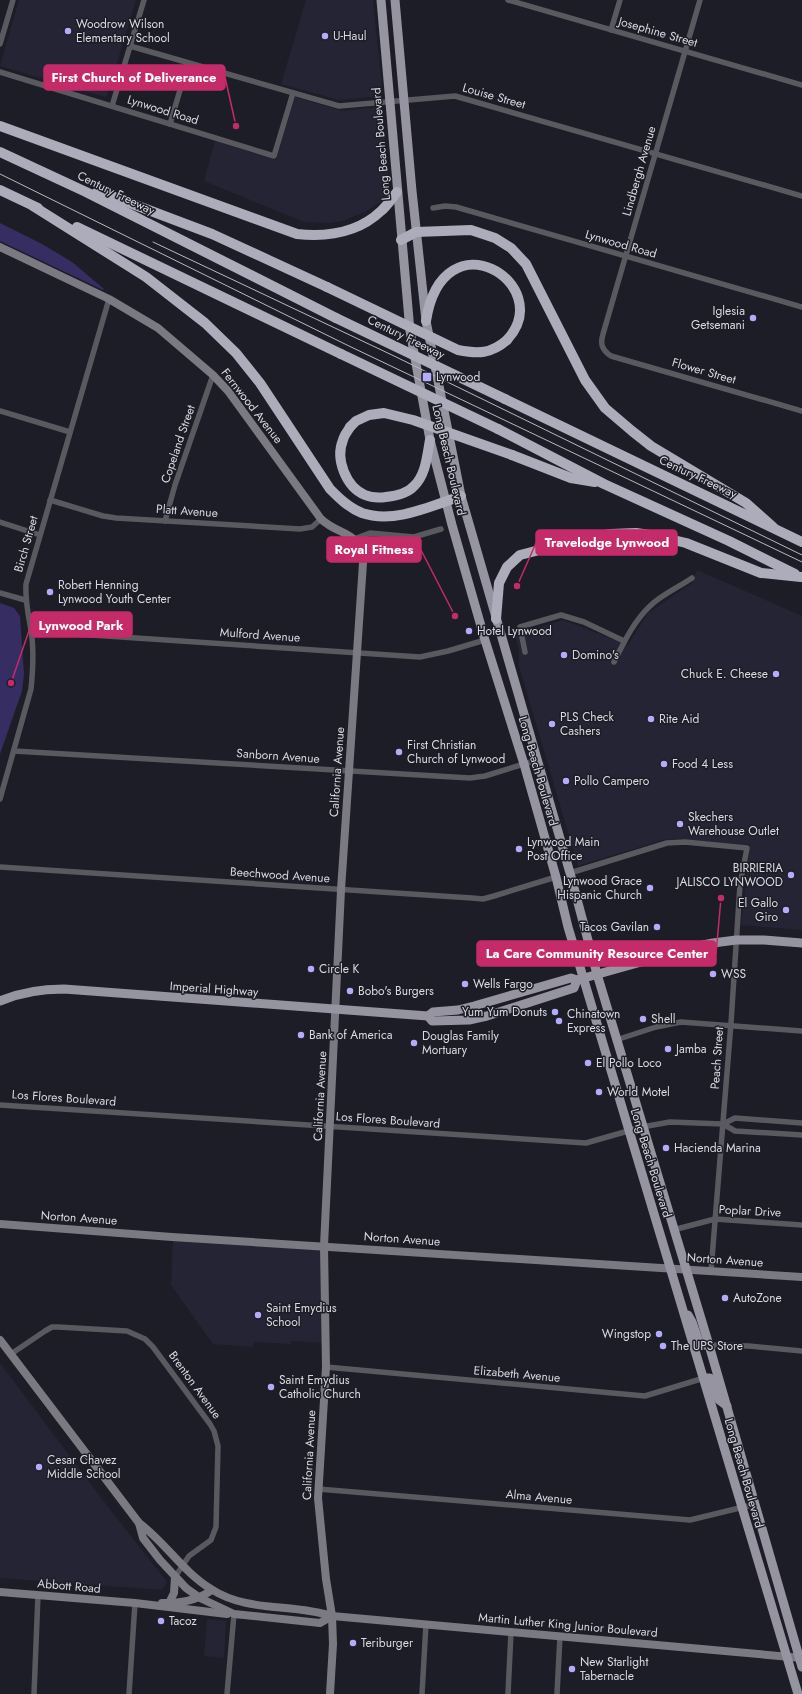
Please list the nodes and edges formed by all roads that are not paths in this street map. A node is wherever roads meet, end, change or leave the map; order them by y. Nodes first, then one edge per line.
1 (13, 0) edge
2 (144, 0) edge
3 (381, 0) edge
4 (394, 0) edge
5 (508, 0) edge
6 (620, 0) edge
7 (700, 0) edge
8 (611, 30) junction
9 (0, 44) edge
10 (130, 46) junction
11 (685, 51) junction
12 (188, 63) junction
13 (0, 72) edge
14 (802, 85) edge
15 (293, 93) junction
16 (403, 100) junction
17 (390, 102) junction
18 (112, 106) junction
19 (170, 124) junction
20 (0, 126) edge
21 (0, 152) edge
22 (656, 154) junction
23 (0, 190) edge
24 (86, 192) junction
25 (397, 192) junction
26 (802, 196) edge
27 (33, 206) junction
28 (433, 208) dead end
29 (416, 232) junction
30 (401, 240) junction
31 (0, 247) edge
32 (625, 256) junction
33 (109, 299) junction
34 (802, 307) edge
35 (426, 321) junction
36 (603, 348) joint
37 (213, 375) junction
38 (0, 411) edge
39 (802, 411) edge
40 (70, 432) junction
41 (430, 440) junction
42 (604, 484) junction
43 (461, 496) junction
44 (50, 500) junction
45 (446, 501) junction
46 (321, 519) junction
47 (165, 521) junction
48 (0, 522) edge
49 (773, 527) junction
50 (441, 529) dead end
51 (40, 534) junction
52 (354, 539) junction
53 (802, 542) edge
54 (692, 578) dead end
55 (801, 578) edge
56 (0, 593) edge
57 (25, 600) junction
58 (496, 619) junction
59 (31, 631) junction
60 (485, 640) junction
61 (624, 641) junction
62 (357, 652) junction
63 (525, 652) dead end
64 (614, 662) dead end
65 (14, 751) junction
66 (537, 760) junction
67 (524, 764) junction
68 (349, 771) junction
69 (0, 799) edge
70 (0, 867) edge
71 (570, 873) junction
72 (556, 877) junction
73 (341, 890) junction
74 (736, 940) junction
75 (802, 943) edge
76 (597, 974) junction
77 (580, 979) junction
78 (0, 998) edge
79 (335, 1010) junction
80 (731, 1026) junction
81 (802, 1031) edge
82 (616, 1040) junction
83 (0, 1105) edge
84 (802, 1123) edge
85 (723, 1124) junction
86 (330, 1127) junction
87 (642, 1127) junction
88 (628, 1130) junction
89 (802, 1135) edge
90 (715, 1219) junction
91 (0, 1224) edge
92 (802, 1225) edge
93 (673, 1230) junction
94 (324, 1246) junction
95 (670, 1268) junction
96 (685, 1269) junction
97 (711, 1271) junction
98 (802, 1277) edge
99 (683, 1313) junction
100 (0, 1340) edge
101 (709, 1345) junction
102 (802, 1351) edge
103 (12, 1354) junction
104 (326, 1367) junction
105 (704, 1378) junction
106 (727, 1406) junction
107 (318, 1488) junction
108 (756, 1504) junction
109 (742, 1508) junction
110 (139, 1523) junction
111 (183, 1565) junction
112 (175, 1577) junction
113 (212, 1590) junction
114 (0, 1592) edge
115 (38, 1595) junction
116 (200, 1598) junction
117 (135, 1603) junction
118 (169, 1603) junction
119 (234, 1614) junction
120 (332, 1616) junction
121 (426, 1624) junction
122 (511, 1632) junction
123 (560, 1636) junction
124 (787, 1657) junction
125 (801, 1661) edge
126 (34, 1694) edge
127 (129, 1694) edge
128 (227, 1694) edge
129 (330, 1694) edge
130 (422, 1694) edge
131 (508, 1694) edge
132 (557, 1694) edge
133 (798, 1694) edge

1 - 9 street
2 - 10 street
3 - 17 main road, Long Beach Boulevard
4 - 16 main road, Long Beach Boulevard
5 - 8 street, Josephine Street
6 - 8 street
7 - 11 street, Lindbergh Avenue
8 - 11 street, Josephine Street
10 - 12 street, Louise Street
10 - 18 street
11 - 14 street, Josephine Street
11 - 22 street, Lindbergh Avenue
12 - 15 street, Louise Street
12 - 19 street
13 - 18 street, Lynwood Road
15 - 17 street, Louise Street
15 - 19 street, Lynwood Road
16 - 17 street, Louise Street
16 - 22 street, Louise Street
16 - 29 main road, Long Beach Boulevard
17 - 25 main road, Long Beach Boulevard
18 - 19 street, Lynwood Road
20 - 25 highway
21 - 24 highway, Century Freeway
22 - 26 street, Louise Street
22 - 32 street, Lindbergh Avenue
23 - 27 highway
24 - 35 highway, bridge
24 - 49 highway, Century Freeway, bridge
25 - 30 main road, Long Beach Boulevard
27 - 42 highway, bridge
27 - 45 highway
28 - 32 street, Lynwood Road
29 - 30 highway
29 - 35 main road, Long Beach Boulevard
29 - 49 highway
30 - 41 main road, Long Beach Boulevard
31 - 33 street, Fernwood Avenue
32 - 34 street, Lynwood Road
32 - 36 street, Lindbergh Avenue
33 - 37 street, Fernwood Avenue
33 - 40 street, Birch Street
35 - 43 main road, Long Beach Boulevard
36 - 39 street, Flower Street
37 - 46 street, Fernwood Avenue
37 - 47 street, Copeland Street
38 - 40 street
40 - 44 street, Birch Street
41 - 42 highway, bridge
41 - 45 main road, Long Beach Boulevard
42 - 55 highway
43 - 45 highway
43 - 58 main road, Long Beach Boulevard
44 - 47 street, Platt Avenue
44 - 51 street, Birch Street
45 - 60 main road, Long Beach Boulevard
46 - 47 street, Platt Avenue
46 - 52 street
48 - 51 street
49 - 53 highway, Century Freeway
50 - 52 street
51 - 57 street, Birch Street
52 - 62 street, California Avenue
54 - 61 street
55 - 58 highway
56 - 57 street
57 - 59 street, Birch Street
58 - 66 main road, Long Beach Boulevard
59 - 62 street, Mulford Avenue
59 - 65 street, Birch Street
60 - 62 street, Mulford Avenue
60 - 67 main road, Long Beach Boulevard
61 - 63 street
61 - 64 street
62 - 68 street, California Avenue
65 - 68 street, Sanborn Avenue
65 - 69 street, Birch Street
66 - 67 street, Sanborn Avenue
66 - 71 main road, Long Beach Boulevard
67 - 68 street, Sanborn Avenue
67 - 72 main road, Long Beach Boulevard
68 - 73 street, California Avenue
70 - 73 street, Beechwood Avenue
71 - 74 street, Peach Street
71 - 76 main road, Long Beach Boulevard
72 - 73 street, Beechwood Avenue
72 - 77 main road, Long Beach Boulevard
73 - 79 street, California Avenue
74 - 75 main road, Imperial Highway
74 - 76 main road, Imperial Highway
74 - 80 street, Peach Street
76 - 77 main road, Imperial Highway
76 - 82 main road, Long Beach Boulevard
77 - 79 main road, Imperial Highway
77 - 88 main road, Long Beach Boulevard
78 - 79 main road, Imperial Highway
79 - 86 street, California Avenue
80 - 81 street
80 - 82 street
80 - 85 street, Peach Street
82 - 87 main road, Long Beach Boulevard
83 - 86 street, Los Flores Boulevard
84 - 85 street, Los Flores Boulevard
85 - 87 street, Los Flores Boulevard
85 - 89 street, Los Flores Boulevard
85 - 90 street, Peach Street
86 - 88 street, Los Flores Boulevard
86 - 94 street, California Avenue
87 - 88 street, Los Flores Boulevard
87 - 93 main road, Long Beach Boulevard
88 - 95 main road, Long Beach Boulevard
90 - 92 street, Poplar Drive
90 - 93 street, Poplar Drive
90 - 97 street, Peach Street
91 - 94 street, Norton Avenue
93 - 96 main road, Long Beach Boulevard
94 - 95 street, Norton Avenue
94 - 104 street, California Avenue
95 - 96 street, Norton Avenue
95 - 99 main road, Long Beach Boulevard
96 - 97 street, Norton Avenue
96 - 101 main road, Long Beach Boulevard
97 - 98 street, Norton Avenue
99 - 101 main road
99 - 105 main road, Long Beach Boulevard
100 - 103 street, Martin Luther King Junior Boulevard
101 - 102 street
101 - 106 main road, Long Beach Boulevard
103 - 110 street, Martin Luther King Junior Boulevard
103 - 111 street, Brenton Avenue
104 - 105 street, Elizabeth Avenue
104 - 107 street, California Avenue
105 - 106 main road
105 - 109 main road, Long Beach Boulevard
106 - 108 main road, Long Beach Boulevard
107 - 109 street, Alma Avenue
107 - 120 street, California Avenue
108 - 109 street, Alma Avenue
108 - 125 main road, Long Beach Boulevard
109 - 124 main road, Long Beach Boulevard
110 - 111 street, Martin Luther King Junior Boulevard
110 - 112 street, Martin Luther King Junior Boulevard
111 - 112 street, Brenton Avenue
111 - 113 street, Martin Luther King Junior Boulevard
112 - 116 street, Martin Luther King Junior Boulevard
112 - 118 street
113 - 116 street, Abbott Road
113 - 120 street, Martin Luther King Junior Boulevard
114 - 115 street, Abbott Road
115 - 117 street, Abbott Road
115 - 126 street
116 - 118 street, Abbott Road
116 - 119 street, Martin Luther King Junior Boulevard
117 - 118 street, Abbott Road
117 - 119 street, Abbott Road
117 - 127 street
119 - 120 street, Martin Luther King Junior Boulevard
119 - 128 street
120 - 121 street, Martin Luther King Junior Boulevard
120 - 129 street, California Avenue
121 - 122 street, Martin Luther King Junior Boulevard
121 - 130 street
122 - 123 street, Martin Luther King Junior Boulevard
122 - 131 street
123 - 124 street, Martin Luther King Junior Boulevard
123 - 132 street
124 - 125 street, Martin Luther King Junior Boulevard
124 - 133 main road, Long Beach Boulevard

